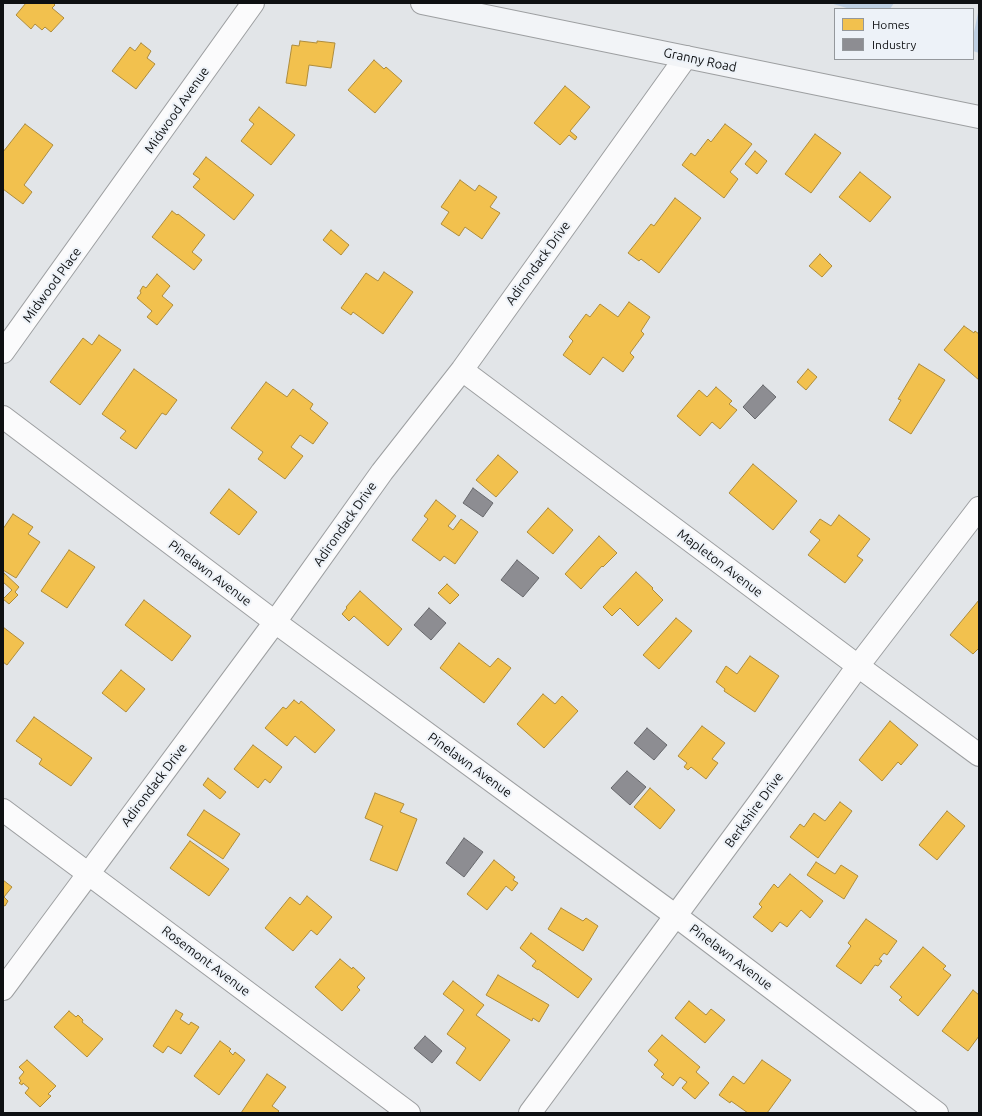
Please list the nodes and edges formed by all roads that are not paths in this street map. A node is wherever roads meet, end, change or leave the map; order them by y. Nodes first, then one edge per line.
1 (253, 3) edge
2 (422, 3) edge
3 (686, 57) junction
4 (979, 118) edge
5 (100, 218) joint
6 (3, 352) edge
7 (462, 370) junction
8 (3, 417) edge
9 (979, 508) edge
10 (275, 622) junction
11 (858, 666) junction
12 (979, 755) edge
13 (3, 810) edge
14 (89, 874) junction
15 (676, 916) junction
16 (3, 989) edge
17 (409, 1113) edge
18 (530, 1113) edge
19 (937, 1113) edge

1 - 5 street, Midwood Avenue
2 - 3 street, Granny Road
3 - 4 street, Granny Road
3 - 7 street, Adirondack Drive
5 - 6 street, Midwood Place
7 - 10 street, Adirondack Drive
7 - 11 street, Mapleton Avenue
8 - 10 street, Pinelawn Avenue
9 - 11 street, Berkshire Drive
10 - 14 street, Adirondack Drive
10 - 15 street, Pinelawn Avenue
11 - 12 street, Mapleton Avenue
11 - 15 street, Berkshire Drive
13 - 14 street, Rosemont Avenue
14 - 16 street, Adirondack Drive
14 - 17 street, Rosemont Avenue
15 - 18 street, Berkshire Drive
15 - 19 street, Pinelawn Avenue

